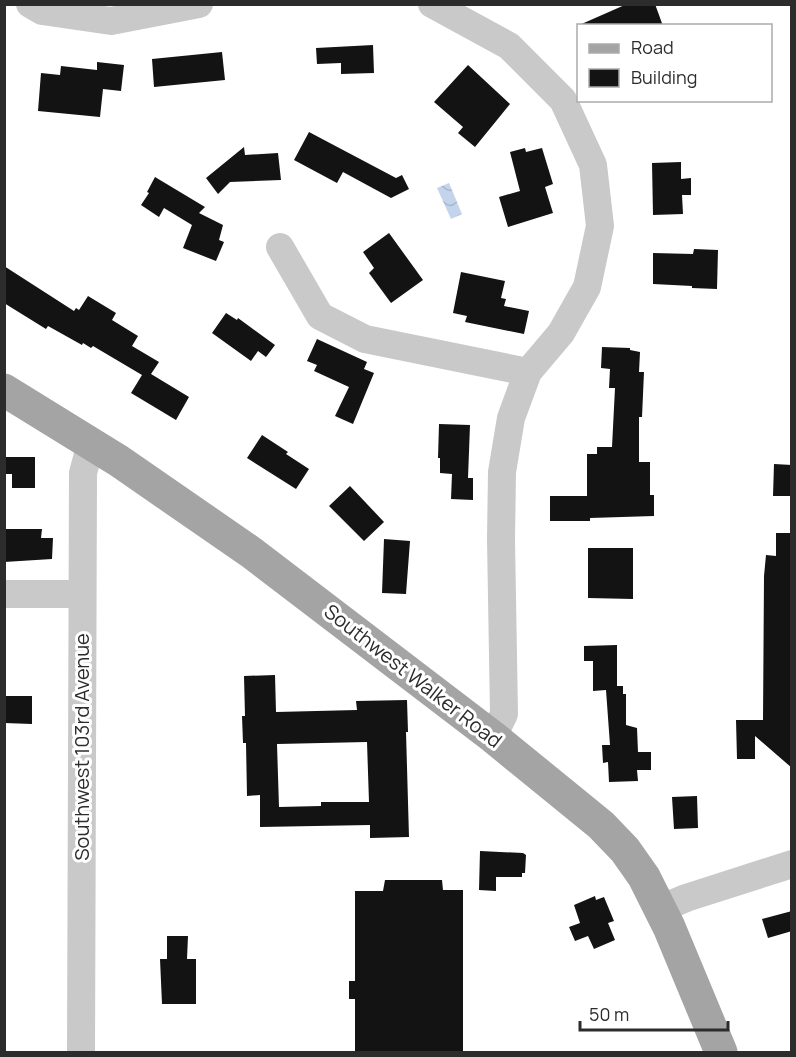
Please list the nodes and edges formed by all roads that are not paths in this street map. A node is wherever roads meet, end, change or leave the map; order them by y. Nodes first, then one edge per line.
1 (30, 4) edge
2 (199, 4) edge
3 (432, 4) edge
4 (280, 248) dead end
5 (528, 372) junction
6 (4, 390) edge
7 (91, 443) junction
8 (4, 594) edge
9 (82, 594) junction
10 (493, 737) junction
11 (792, 864) edge
12 (660, 909) junction
13 (81, 1053) edge
14 (721, 1053) edge

1 - 2 street
3 - 5 street
4 - 5 street
5 - 10 street
6 - 7 main road, Southwest Walker Road
7 - 9 street, Southwest 103rd Avenue
7 - 10 main road, Southwest Walker Road
8 - 9 street
9 - 13 street, Southwest 103rd Avenue
10 - 12 main road, Southwest Walker Road
11 - 12 street
12 - 14 main road, Southwest Walker Road

